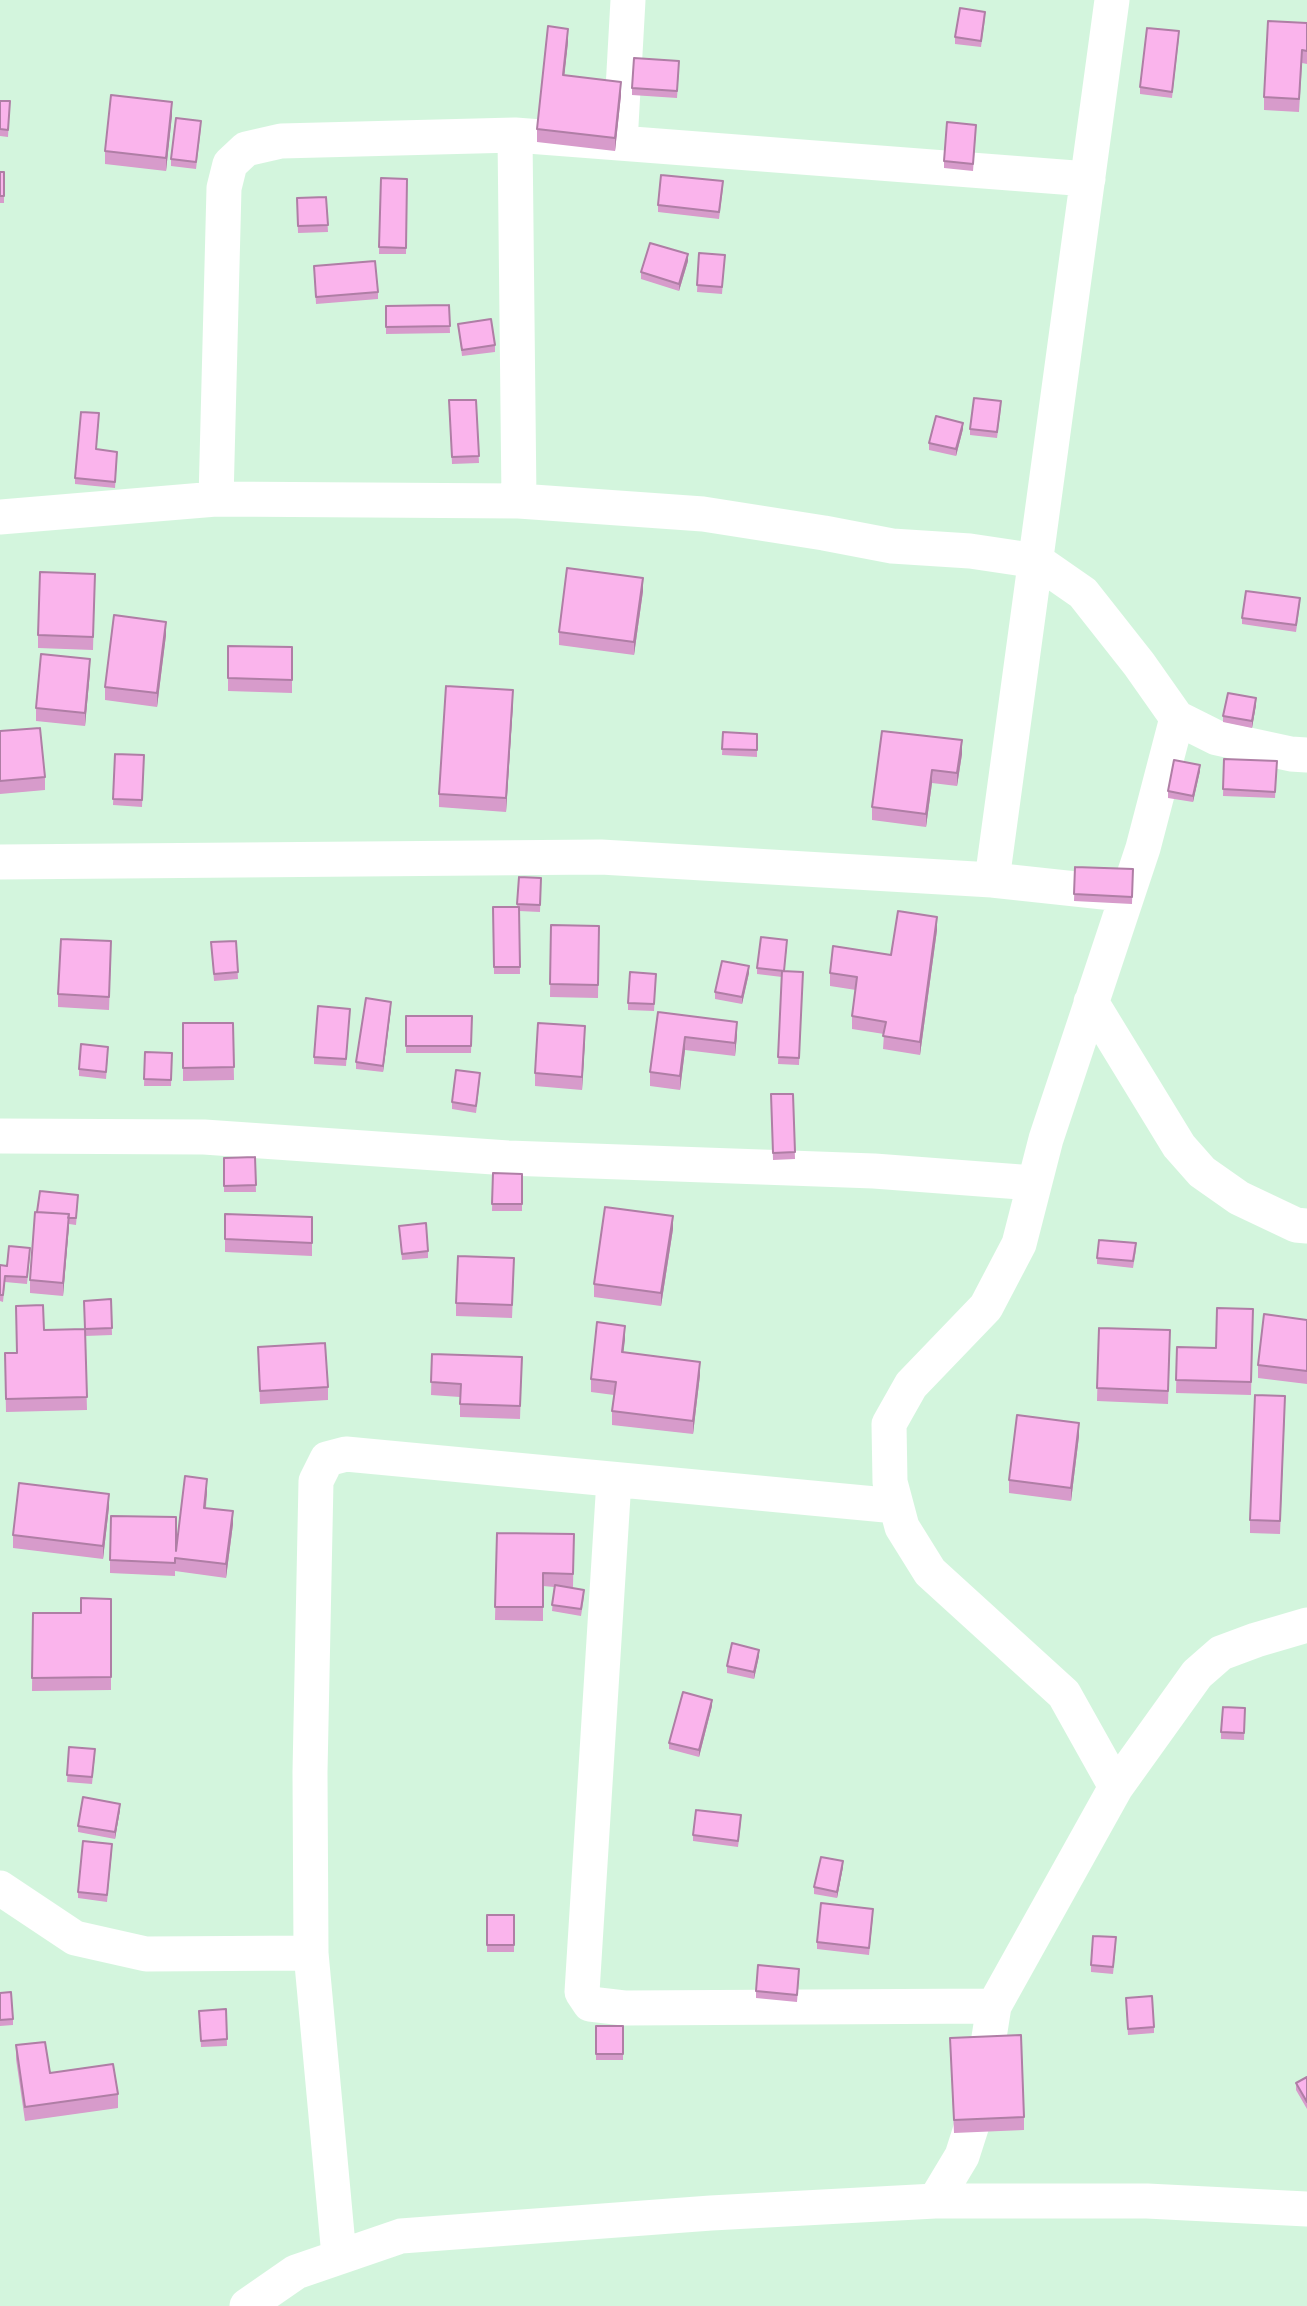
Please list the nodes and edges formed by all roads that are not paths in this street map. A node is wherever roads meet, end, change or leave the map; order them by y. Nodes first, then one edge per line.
1 (628, 0) edge
2 (1112, 0) edge
3 (514, 135) junction
4 (620, 143) junction
5 (1088, 180) junction
6 (216, 499) junction
7 (519, 501) junction
8 (0, 517) edge
9 (1037, 561) junction
10 (1177, 718) junction
11 (1307, 755) edge
12 (0, 862) edge
13 (992, 880) junction
14 (1128, 895) junction
15 (1091, 1002) junction
16 (0, 1136) edge
17 (1034, 1183) junction
18 (1307, 1226) edge
19 (614, 1480) junction
20 (897, 1506) junction
21 (1307, 1625) edge
22 (1116, 1787) junction
23 (0, 1888) edge
24 (311, 1953) junction
25 (994, 2006) junction
26 (934, 2201) junction
27 (1307, 2209) edge
28 (339, 2256) junction
29 (247, 2306) edge

1 - 4 street
2 - 5 street
3 - 4 street
3 - 6 street
3 - 7 street
4 - 5 street
5 - 9 street
6 - 7 street
6 - 8 street
7 - 9 street
9 - 10 street
9 - 13 street
10 - 11 street
10 - 14 street
12 - 13 street
13 - 14 street
14 - 15 street
15 - 17 street
15 - 18 street
16 - 17 street
17 - 20 street
19 - 20 street
19 - 24 street
19 - 25 street
20 - 22 street
21 - 22 street
22 - 25 street
23 - 24 street
24 - 28 street
25 - 26 street
26 - 27 street
26 - 28 street
28 - 29 street

